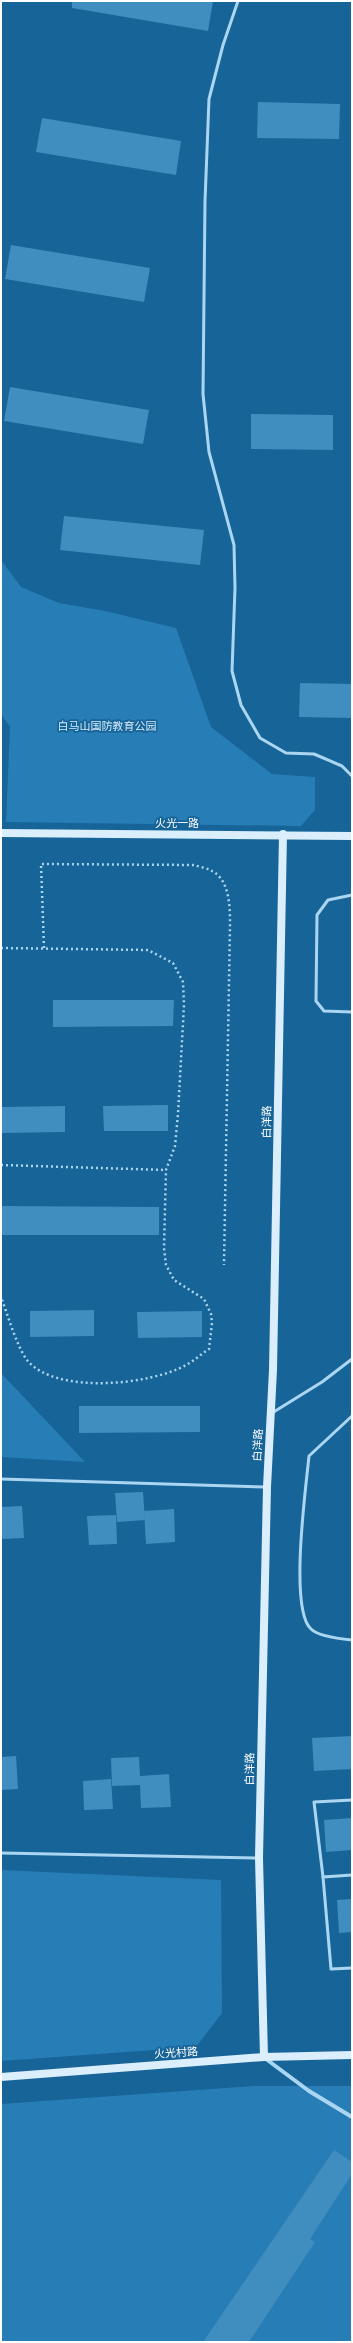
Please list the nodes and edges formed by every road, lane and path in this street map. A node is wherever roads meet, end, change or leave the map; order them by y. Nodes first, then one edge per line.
1 (238, 1) edge
2 (352, 776) edge
3 (1, 833) edge
4 (283, 834) junction
5 (352, 836) edge
6 (352, 895) edge
7 (1, 948) edge
8 (44, 948) junction
9 (352, 1012) edge
10 (1, 1165) edge
11 (166, 1170) junction
12 (224, 1264) dead end
13 (1, 1297) edge
14 (352, 1359) edge
15 (271, 1414) junction
16 (352, 1416) edge
17 (1, 1479) edge
18 (268, 1487) junction
19 (352, 1640) edge
20 (352, 1800) edge
21 (1, 1853) edge
22 (259, 1858) junction
23 (352, 1875) edge
24 (323, 1877) junction
25 (352, 1968) edge
26 (352, 2055) edge
27 (264, 2057) junction
28 (1, 2077) edge
29 (352, 2117) edge

1 - 2 lane
3 - 4 street, 火光一路
4 - 5 street, 火光一路
4 - 15 street, 白洋路
6 - 9 lane
7 - 8 path
8 - 11 path
8 - 12 path
10 - 11 path
11 - 13 path
14 - 15 lane
15 - 18 street, 白洋路
16 - 19 lane
17 - 18 lane
18 - 22 street, 白洋路
20 - 24 lane
21 - 22 lane
22 - 27 street, 白洋路
23 - 24 lane
24 - 25 lane
26 - 27 street, 火光村路
27 - 28 street, 火光村路
27 - 29 street

